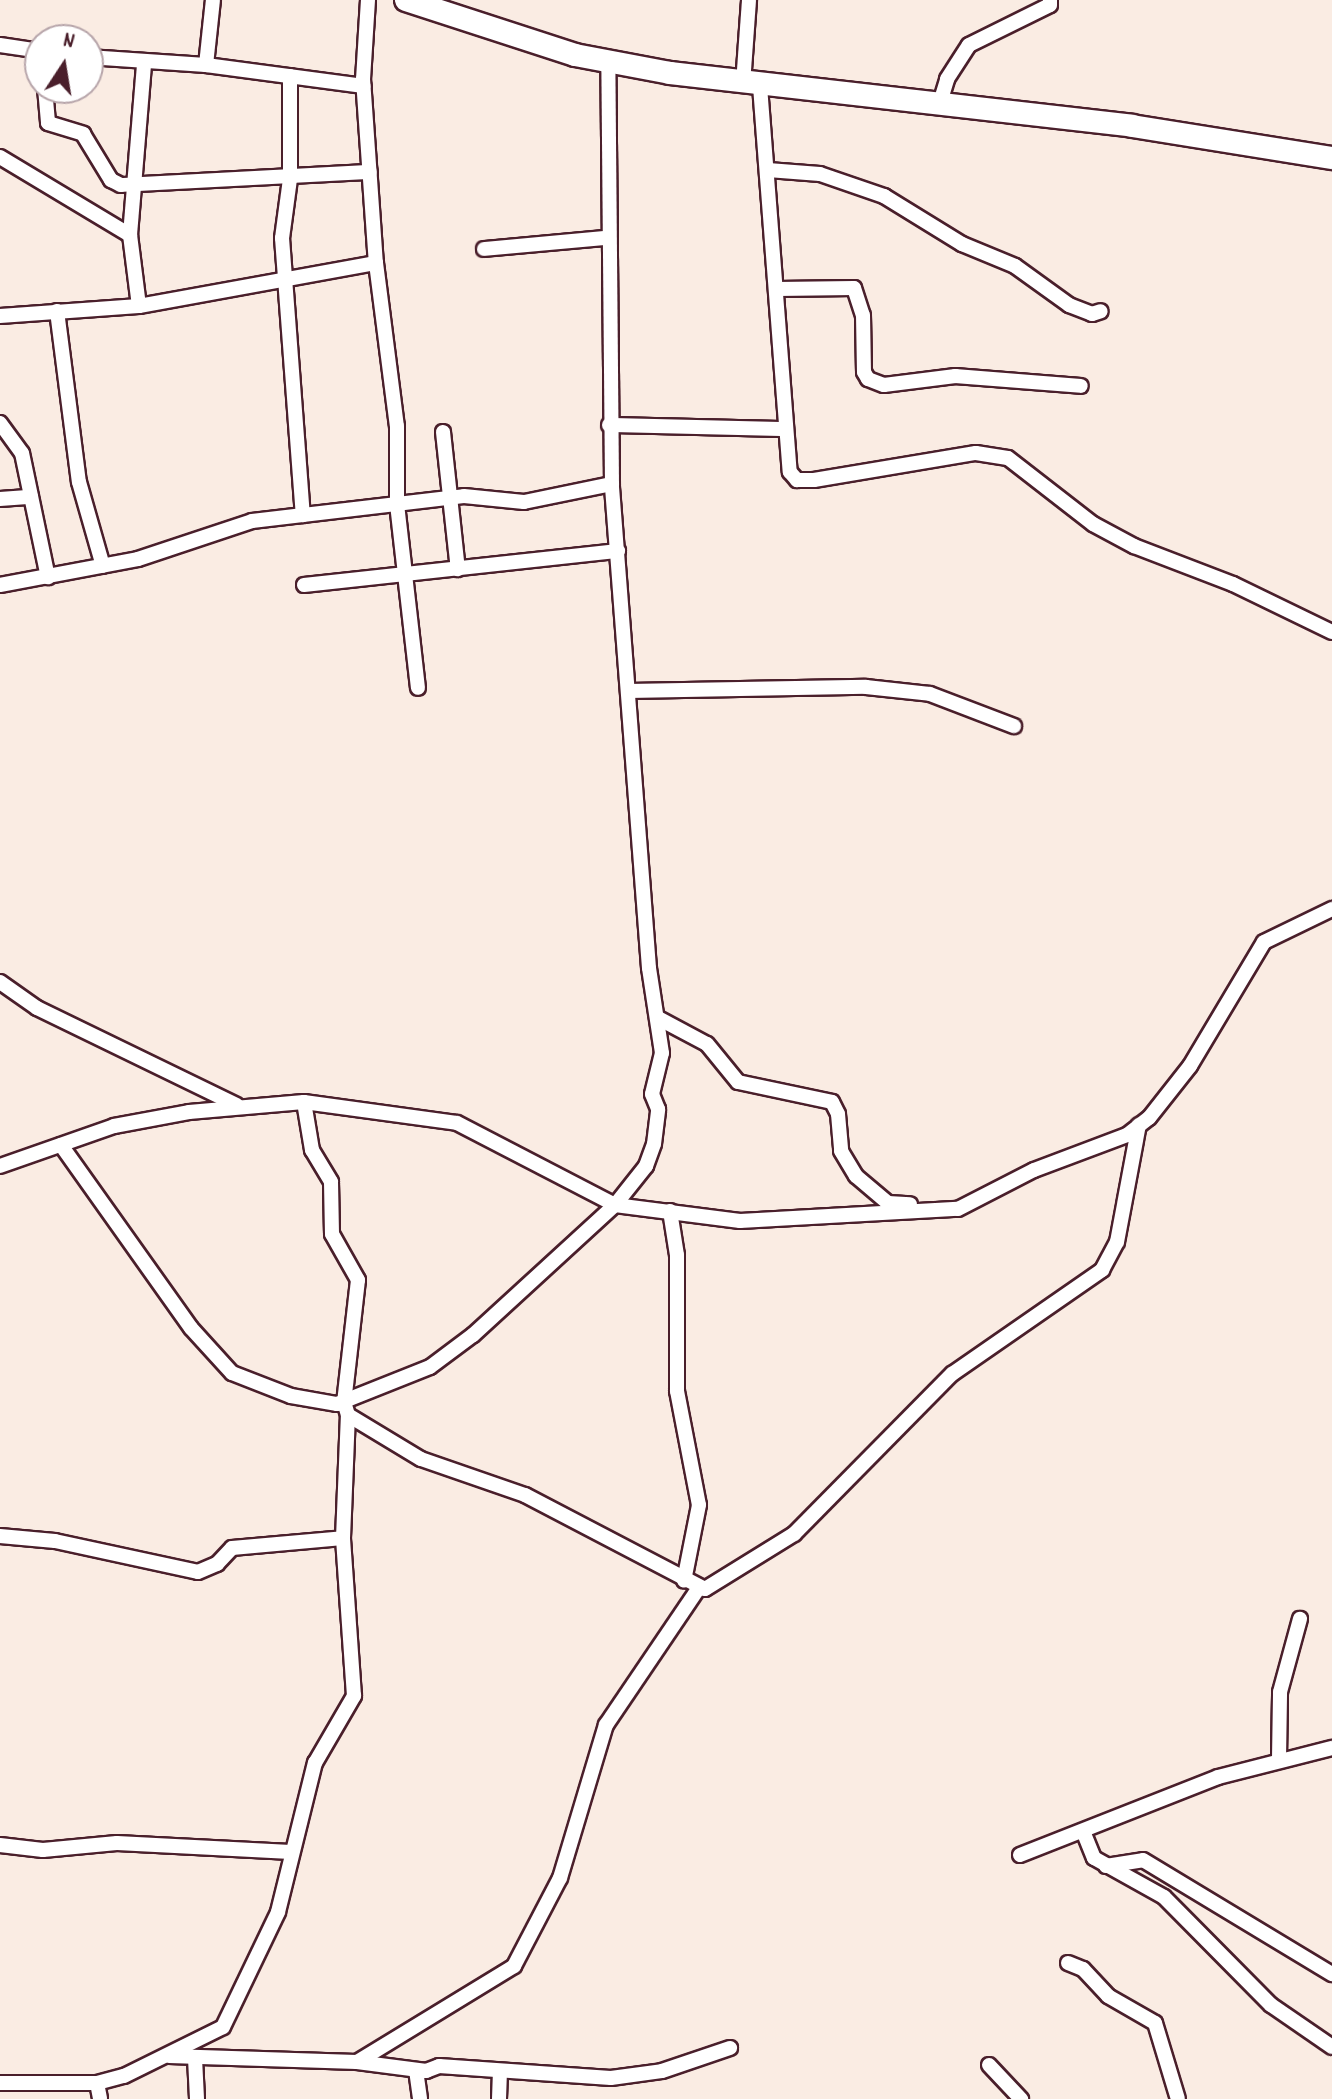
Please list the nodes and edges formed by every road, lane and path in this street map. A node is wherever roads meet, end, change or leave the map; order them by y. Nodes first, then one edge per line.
1 (213, 0) edge
2 (368, 0) edge
3 (749, 0) edge
4 (1050, 0) edge
5 (409, 1) edge
6 (0, 45) edge
7 (24, 49) edge
8 (104, 59) edge
9 (608, 61) junction
10 (144, 64) junction
11 (206, 65) junction
12 (290, 76) junction
13 (752, 85) junction
14 (364, 86) junction
15 (46, 104) edge
16 (939, 106) junction
17 (0, 157) edge
18 (1332, 158) edge
19 (768, 170) junction
20 (370, 172) junction
21 (290, 179) junction
22 (133, 187) junction
23 (130, 235) junction
24 (606, 238) junction
25 (484, 249) dead end
26 (376, 263) junction
27 (285, 280) junction
28 (777, 289) junction
29 (139, 306) junction
30 (57, 311) junction
31 (1101, 311) dead end
32 (0, 316) edge
33 (1081, 386) dead end
34 (0, 423) edge
35 (609, 425) junction
36 (784, 429) junction
37 (443, 432) dead end
38 (612, 484) junction
39 (31, 497) junction
40 (453, 497) junction
41 (0, 499) edge
42 (397, 504) junction
43 (303, 515) junction
44 (618, 551) junction
45 (103, 566) junction
46 (458, 569) junction
47 (405, 575) junction
48 (48, 577) junction
49 (0, 585) edge
50 (304, 585) dead end
51 (1332, 632) edge
52 (418, 688) dead end
53 (628, 691) junction
54 (1014, 726) dead end
55 (1332, 909) edge
56 (0, 982) edge
57 (658, 1018) junction
58 (304, 1102) junction
59 (240, 1106) junction
60 (1139, 1125) junction
61 (61, 1145) junction
62 (0, 1166) edge
63 (910, 1204) dead end
64 (615, 1205) junction
65 (670, 1211) junction
66 (346, 1408) junction
67 (0, 1536) edge
68 (343, 1538) junction
69 (684, 1581) junction
70 (698, 1589) junction
71 (1300, 1619) dead end
72 (1332, 1748) edge
73 (1279, 1759) junction
74 (1083, 1831) junction
75 (0, 1845) edge
76 (291, 1852) junction
77 (1020, 1855) dead end
78 (1106, 1866) junction
79 (1068, 1963) dead end
80 (1332, 1974) edge
81 (1332, 2047) edge
82 (730, 2048) dead end
83 (169, 2056) junction
84 (195, 2058) junction
85 (357, 2062) junction
86 (989, 2065) dead end
87 (416, 2070) junction
88 (500, 2074) junction
89 (0, 2083) edge
90 (97, 2083) junction
91 (100, 2099) edge
92 (197, 2099) edge
93 (420, 2099) edge
94 (499, 2099) edge
95 (1021, 2099) edge
96 (1178, 2099) edge

1 - 11 street
2 - 14 street
3 - 13 street
4 - 16 street
5 - 9 main road
6 - 7 street
8 - 10 street
9 - 13 main road
9 - 24 street
10 - 11 street
10 - 22 street
11 - 12 street
12 - 14 street
12 - 21 street
13 - 16 main road
13 - 19 street
14 - 20 street
15 - 22 street
16 - 18 main road
17 - 23 street
19 - 28 street
19 - 31 street
20 - 21 street
20 - 26 street
21 - 22 street
21 - 27 street
22 - 23 street
23 - 29 street
24 - 25 street
24 - 35 street
26 - 27 street
26 - 42 street
27 - 29 street
27 - 43 street
28 - 33 street
28 - 36 street
29 - 30 street
30 - 32 street
30 - 45 street
34 - 39 street
35 - 36 street
35 - 38 street
36 - 51 street
37 - 40 street
38 - 40 street
38 - 44 street
39 - 41 street
39 - 48 street
40 - 42 street
40 - 46 street
42 - 43 street
42 - 47 street
43 - 45 street
44 - 46 street
44 - 53 street
45 - 48 street
46 - 47 street
47 - 50 street
47 - 52 street
48 - 49 street
53 - 54 street
53 - 57 street
55 - 60 street
56 - 59 street
57 - 63 street
57 - 64 street
58 - 59 street
58 - 64 street
58 - 66 street
59 - 61 street
60 - 65 street
60 - 70 street
61 - 62 street
61 - 66 street
64 - 65 street
64 - 66 street
65 - 69 street
66 - 68 street
66 - 69 street
67 - 68 street
68 - 76 street
69 - 70 street
70 - 85 street
71 - 73 street
72 - 73 street
73 - 74 street
74 - 77 street
74 - 78 street
75 - 76 street
76 - 83 street
78 - 80 street
78 - 81 street
79 - 96 street
82 - 88 street
83 - 84 street
83 - 90 street
84 - 85 street
84 - 92 street
85 - 87 street
86 - 95 street
87 - 88 street
87 - 93 street
88 - 94 street
89 - 90 street
90 - 91 street

